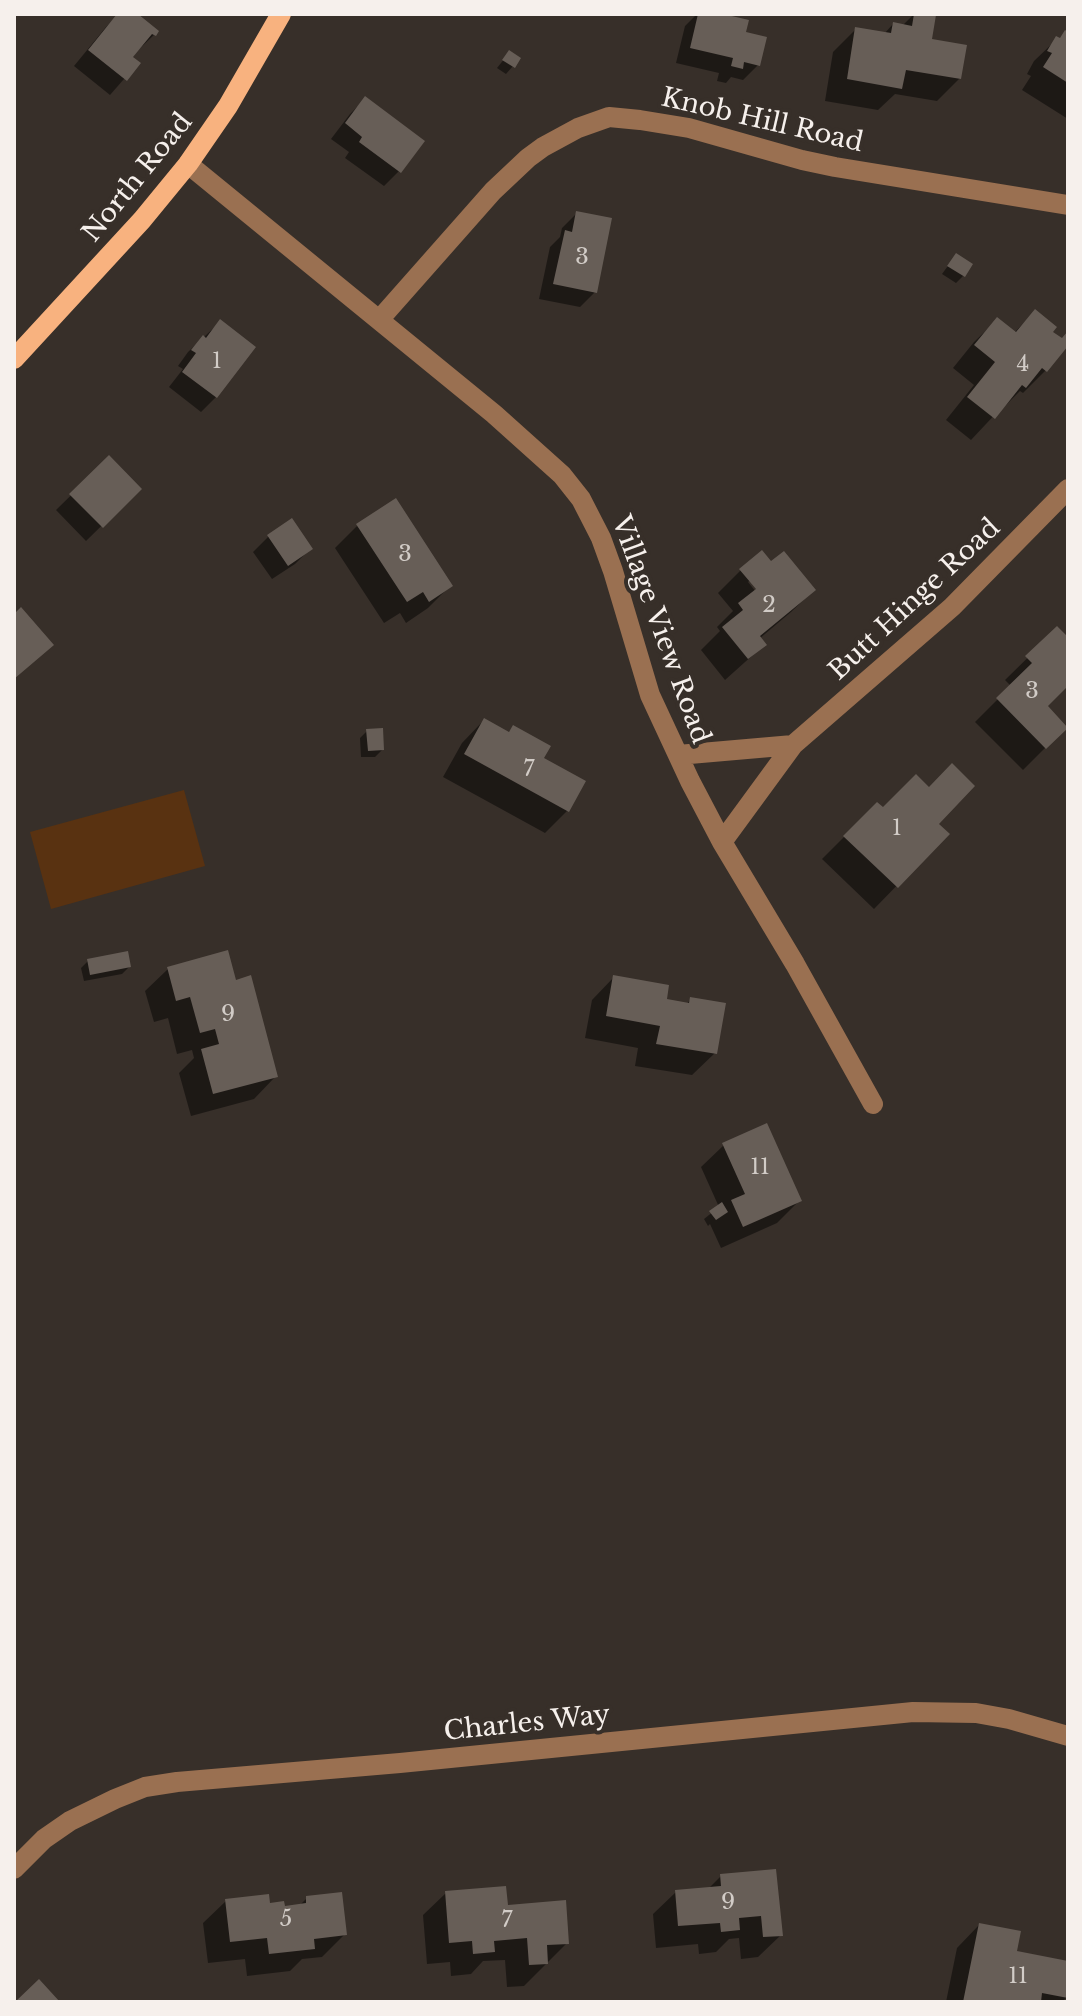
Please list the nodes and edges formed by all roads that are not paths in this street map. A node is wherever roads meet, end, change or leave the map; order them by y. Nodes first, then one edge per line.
1 (281, 14) edge
2 (188, 164) junction
3 (1068, 205) edge
4 (379, 320) junction
5 (14, 359) edge
6 (1064, 501) edge
7 (793, 745) junction
8 (678, 755) junction
9 (722, 842) junction
10 (873, 1104) dead end
11 (1068, 1736) edge
12 (14, 1869) edge

1 - 2 main road, North Road
2 - 4 street, Village View Road
2 - 5 main road, North Road
3 - 4 street, Knob Hill Road
4 - 8 street, Village View Road
6 - 7 street, Butt Hinge Road
7 - 8 street
7 - 9 street, Butt Hinge Road
8 - 9 street, Village View Road
9 - 10 street, Village View Road
11 - 12 street, Charles Way

